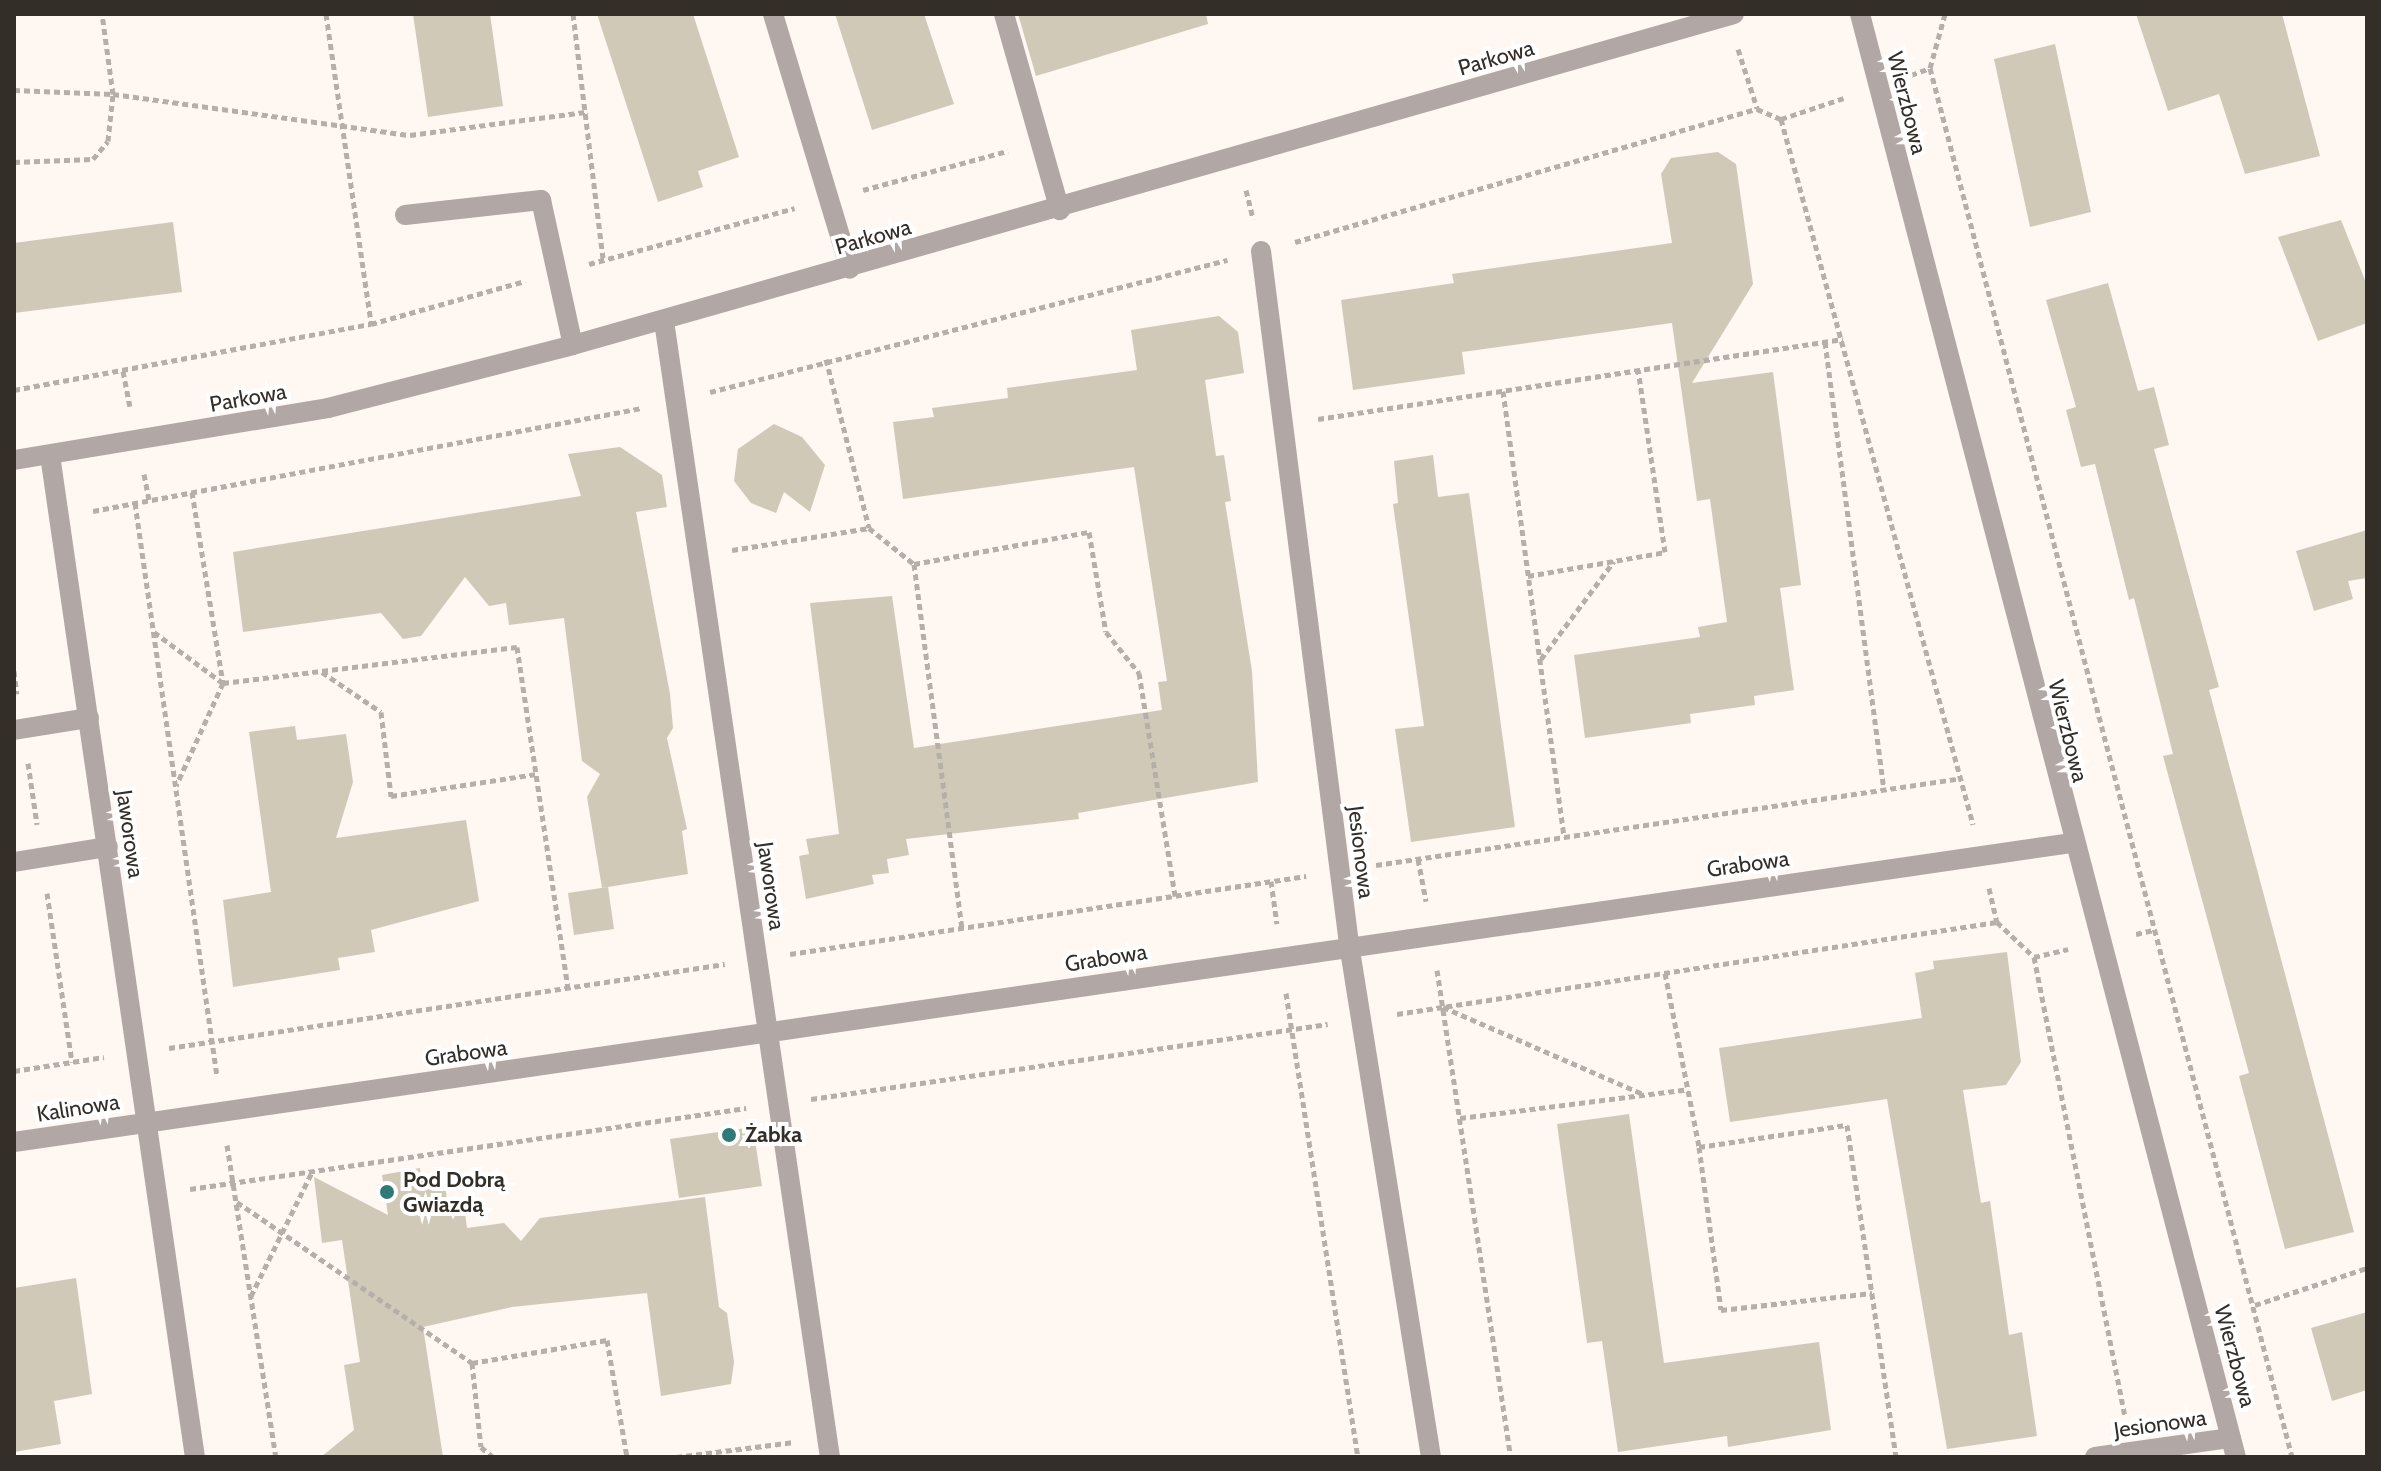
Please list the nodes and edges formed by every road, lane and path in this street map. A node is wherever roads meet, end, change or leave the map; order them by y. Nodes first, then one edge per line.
1 (102, 14) edge
2 (326, 14) edge
3 (573, 14) edge
4 (773, 14) edge
5 (1004, 14) edge
6 (1860, 14) edge
7 (1945, 14) edge
8 (1731, 15) edge
9 (14, 90) edge
10 (113, 94) junction
11 (1757, 109) junction
12 (585, 112) junction
13 (341, 126) junction
14 (1041, 142) junction
15 (14, 162) edge
16 (831, 198) junction
17 (1060, 210) junction
18 (405, 215) dead end
19 (1261, 251) junction
20 (603, 260) junction
21 (850, 269) junction
22 (557, 272) junction
23 (664, 321) junction
24 (371, 324) junction
25 (1843, 339) junction
26 (1825, 342) junction
27 (573, 345) junction
28 (826, 359) junction
29 (1638, 370) junction
30 (14, 390) edge
31 (1503, 391) junction
32 (676, 402) junction
33 (1283, 424) junction
34 (50, 455) junction
35 (14, 460) edge
36 (192, 492) junction
37 (135, 503) junction
38 (59, 518) junction
39 (869, 528) junction
40 (699, 555) junction
41 (1615, 560) junction
42 (914, 564) junction
43 (1528, 576) junction
44 (153, 631) junction
45 (1540, 660) junction
46 (321, 671) junction
47 (223, 683) junction
48 (89, 718) junction
49 (14, 730) edge
50 (537, 774) junction
51 (1962, 778) junction
52 (176, 787) junction
53 (1884, 789) junction
54 (1564, 837) junction
55 (2072, 843) junction
56 (108, 847) junction
57 (1980, 856) junction
58 (1418, 859) junction
59 (14, 862) edge
60 (1339, 871) junction
61 (1271, 881) junction
62 (1175, 896) junction
63 (1997, 922) junction
64 (962, 928) junction
65 (1431, 933) junction
66 (1349, 944) junction
67 (1281, 955) junction
68 (758, 959) junction
69 (1665, 973) junction
70 (568, 988) junction
71 (1443, 1007) junction
72 (1361, 1019) junction
73 (1291, 1029) junction
74 (769, 1035) junction
75 (212, 1041) junction
76 (138, 1052) junction
77 (14, 1071) edge
78 (1688, 1089) junction
79 (1644, 1095) junction
80 (779, 1103) junction
81 (222, 1111) junction
82 (1460, 1118) junction
83 (149, 1121) junction
84 (14, 1142) edge
85 (1699, 1147) junction
86 (312, 1172) junction
87 (233, 1183) junction
88 (158, 1194) junction
89 (236, 1202) junction
90 (282, 1233) junction
91 (2367, 1268) edge
92 (1872, 1293) junction
93 (251, 1296) junction
94 (2255, 1305) junction
95 (472, 1363) junction
96 (829, 1447) edge
97 (2234, 1447) edge
98 (2132, 1452) junction
99 (195, 1457) edge
100 (276, 1457) edge
101 (493, 1457) edge
102 (627, 1457) edge
103 (676, 1457) edge
104 (1358, 1457) edge
105 (1431, 1457) edge
106 (1511, 1457) edge
107 (1896, 1457) edge
108 (2095, 1457) edge
109 (2292, 1457) edge

1 - 10 path
2 - 13 path
3 - 12 path
4 - 16 street
5 - 14 street
6 - 55 street, Wierzbowa
7 - 94 path
8 - 11 path
8 - 17 street, Parkowa
9 - 10 path
10 - 13 path
10 - 15 path
11 - 19 path
11 - 25 path
12 - 13 path
12 - 20 path
13 - 24 path
14 - 16 path
14 - 17 street
16 - 20 path
16 - 21 street
17 - 21 street, Parkowa
18 - 22 street
19 - 28 path
19 - 33 street, Jesionowa
20 - 22 path
21 - 23 street, Parkowa
22 - 24 path
22 - 27 street
23 - 27 street, Parkowa
23 - 32 street, Jaworowa
24 - 30 path
25 - 26 path
25 - 51 path
26 - 29 path
26 - 53 path
27 - 34 street, Parkowa
28 - 32 path
28 - 39 path
29 - 31 path
29 - 41 path
31 - 33 path
31 - 43 path
32 - 36 path
32 - 40 street, Jaworowa
33 - 60 street, Jesionowa
34 - 35 street, Parkowa
34 - 38 street, Jaworowa
36 - 37 path
36 - 47 path
37 - 38 path
37 - 44 path
38 - 48 street, Jaworowa
39 - 40 path
39 - 42 path
40 - 68 street, Jaworowa
41 - 43 path
41 - 45 path
42 - 62 path
42 - 64 path
43 - 45 path
44 - 47 path
44 - 52 path
45 - 54 path
46 - 47 path
46 - 50 path
46 - 50 path
47 - 52 path
48 - 49 street
48 - 56 street, Jaworowa
50 - 70 path
51 - 53 path
51 - 57 path
52 - 75 path
53 - 54 path
54 - 58 path
55 - 57 street, Grabowa
55 - 97 street, Wierzbowa
56 - 59 street
56 - 76 street, Jaworowa
57 - 63 path
57 - 65 street, Grabowa
58 - 60 path
58 - 65 path
60 - 61 path
60 - 66 street, Jesionowa
61 - 62 path
61 - 67 path
62 - 64 path
63 - 69 path
63 - 98 path
64 - 68 path
65 - 66 street, Grabowa
65 - 71 path
66 - 67 street, Grabowa
66 - 72 street, Jesionowa
67 - 73 path
67 - 74 street, Grabowa
68 - 70 path
68 - 74 street, Jaworowa
69 - 71 path
69 - 78 path
70 - 75 path
71 - 72 path
71 - 79 path
71 - 82 path
72 - 73 path
72 - 105 street, Jesionowa
73 - 80 path
73 - 104 path
74 - 80 street, Jaworowa
74 - 81 street, Grabowa
75 - 76 path
75 - 81 path
76 - 77 path
76 - 83 street, Jaworowa
78 - 79 path
78 - 85 path
79 - 82 path
80 - 86 path
80 - 96 street, Jaworowa
81 - 83 street, Grabowa
81 - 87 path
82 - 106 path
83 - 84 street, Kalinowa
83 - 88 street, Jaworowa
85 - 92 path
85 - 92 path
86 - 87 path
86 - 90 path
87 - 88 path
87 - 89 path
88 - 99 street, Jaworowa
89 - 90 path
89 - 93 path
90 - 93 path
90 - 95 path
91 - 94 path
92 - 107 path
93 - 100 path
94 - 109 path
95 - 101 path
95 - 102 path
96 - 103 path
97 - 98 street, Jesionowa
98 - 108 street, Jesionowa

